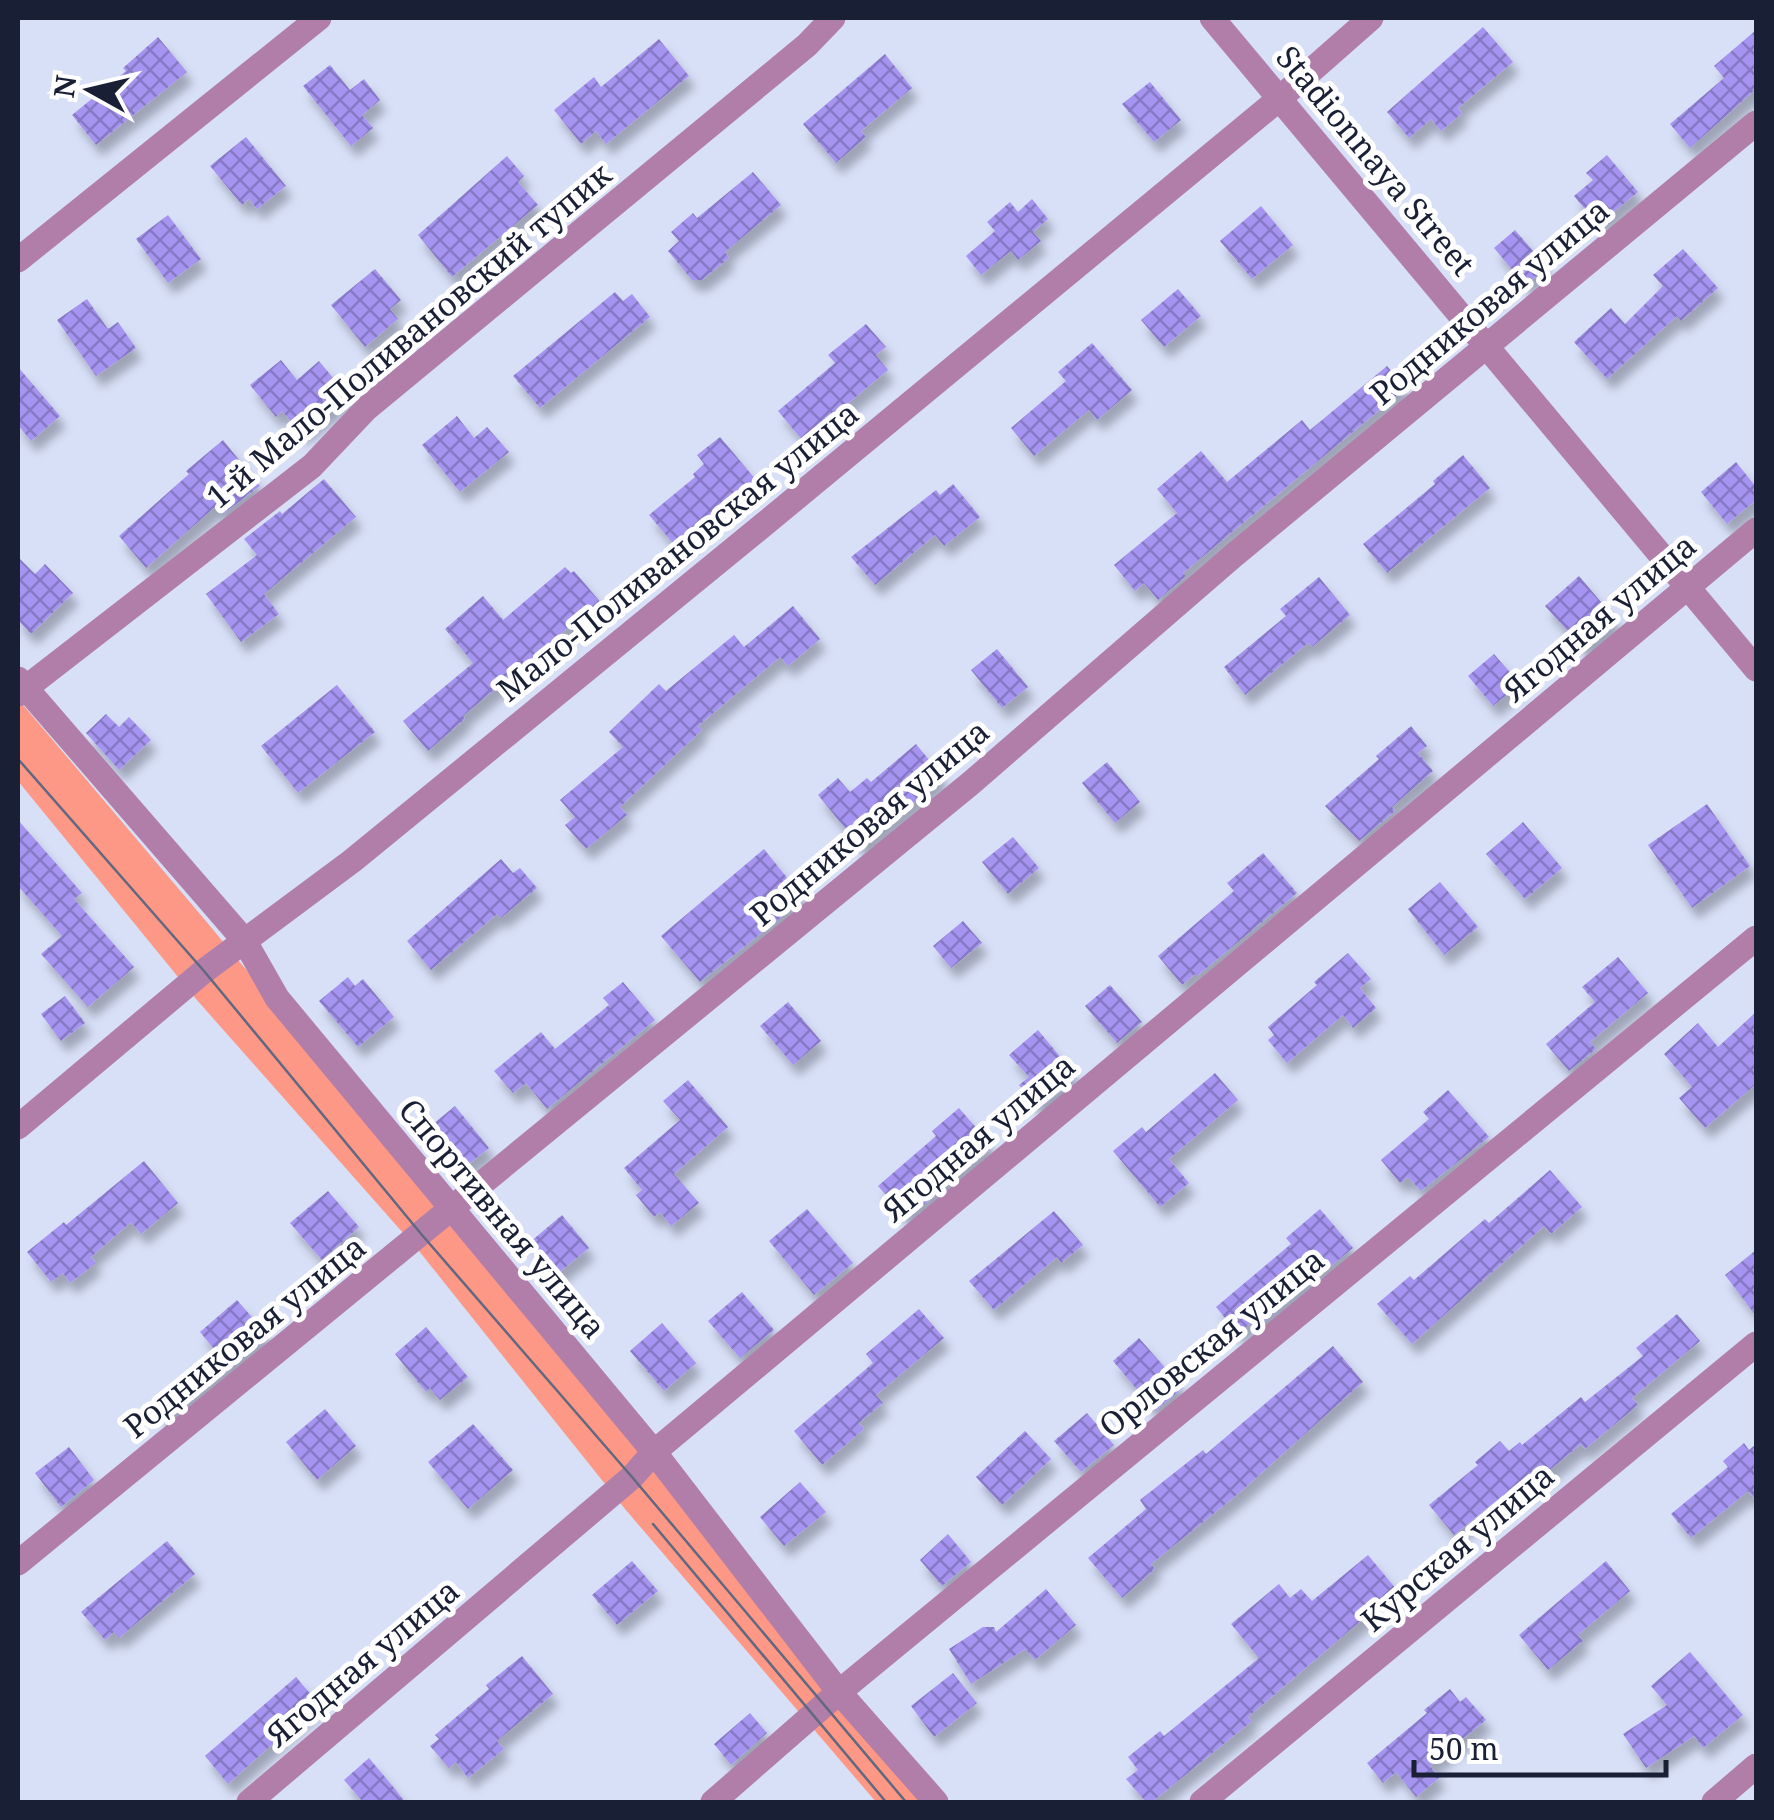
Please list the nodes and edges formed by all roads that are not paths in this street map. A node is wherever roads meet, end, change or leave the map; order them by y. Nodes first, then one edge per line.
1 (319, 18) edge
2 (833, 18) edge
3 (1212, 18) edge
4 (1371, 18) edge
5 (1279, 99) junction
6 (1756, 123) edge
7 (18, 260) edge
8 (1488, 346) junction
9 (1756, 530) edge
10 (1688, 587) junction
11 (1756, 670) edge
12 (21, 687) edge
13 (1756, 938) edge
14 (244, 940) junction
15 (18, 1127) edge
16 (452, 1210) junction
17 (1756, 1344) edge
18 (654, 1452) junction
19 (18, 1564) edge
20 (839, 1692) junction
21 (1756, 1767) edge
22 (249, 1802) edge
23 (713, 1802) edge
24 (936, 1802) edge
25 (1202, 1802) edge
26 (1714, 1802) edge

1 - 7 street
2 - 12 street, 1-й Мало-Поливановский тупик
3 - 5 street, Stadionnaya Street
4 - 5 street, Мало-Поливановская улица
5 - 8 street, Stadionnaya Street
5 - 14 street, Мало-Поливановская улица
6 - 8 street, Родниковая улица
8 - 10 street, Stadionnaya Street
8 - 16 street, Родниковая улица
9 - 10 street, Ягодная улица
10 - 11 street, Stadionnaya Street
10 - 18 street, Ягодная улица
12 - 14 street, Спортивная улица
13 - 20 street, Орловская улица
14 - 15 street, Мало-Поливановская улица
14 - 16 street, Спортивная улица
16 - 18 street, Спортивная улица
16 - 19 street, Родниковая улица
17 - 25 street, Курская улица
18 - 20 street, Спортивная улица
18 - 22 street, Ягодная улица
20 - 23 street, Орловская улица
20 - 24 street, Спортивная улица
21 - 26 street

